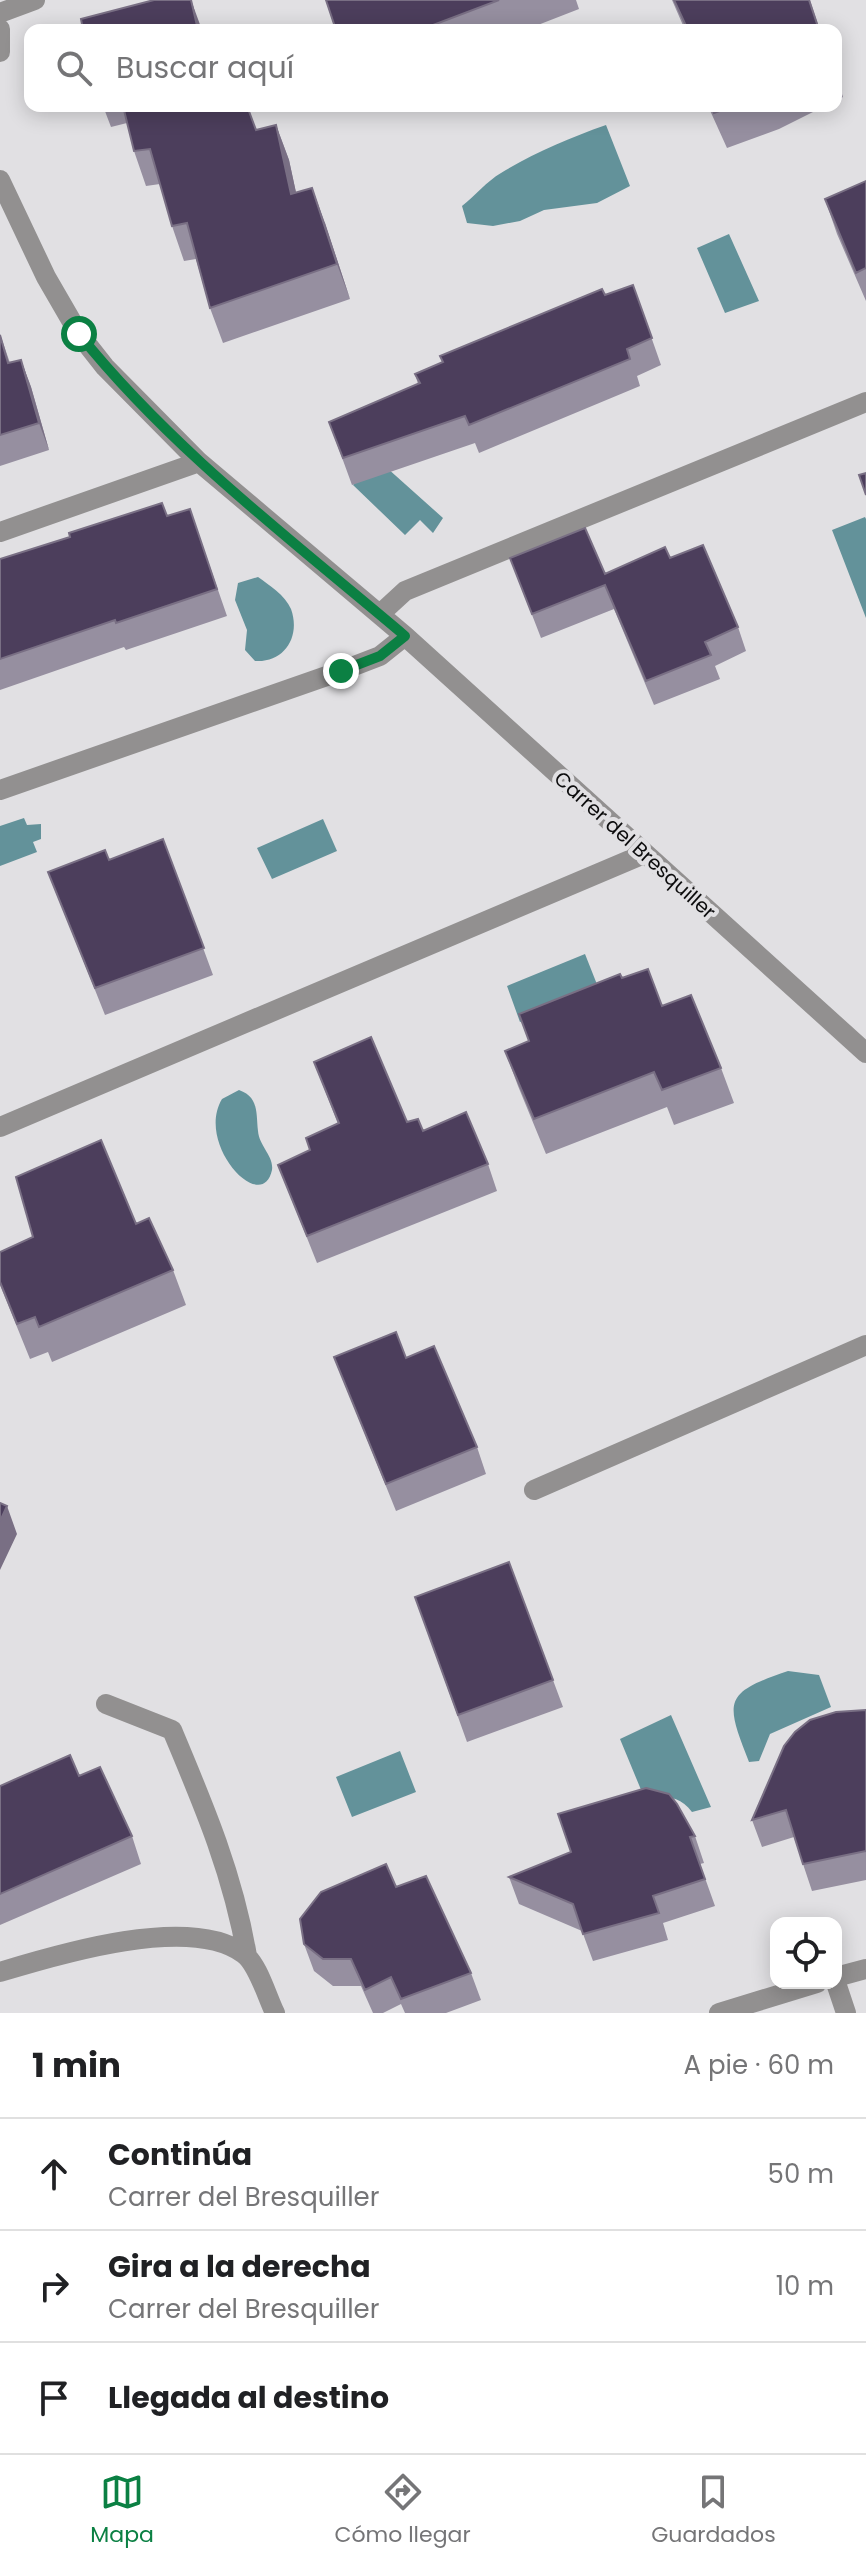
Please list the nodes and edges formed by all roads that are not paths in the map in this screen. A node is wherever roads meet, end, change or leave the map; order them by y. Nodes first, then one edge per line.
1 (35, 0) edge
2 (0, 13) edge
3 (0, 29) edge
4 (0, 52) edge
5 (0, 180) edge
6 (866, 402) edge
7 (199, 462) junction
8 (0, 532) edge
9 (380, 614) junction
10 (405, 636) junction
11 (0, 790) edge
12 (644, 854) junction
13 (866, 1053) edge
14 (0, 1127) edge
15 (866, 1345) edge
16 (534, 1490) dead end
17 (106, 1704) dead end
18 (247, 1956) junction
19 (866, 1969) edge
20 (0, 1972) edge
21 (842, 1978) edge
22 (797, 1989) edge
23 (839, 1989) edge
24 (275, 2013) edge
25 (719, 2013) edge
26 (846, 2013) edge

1 - 2 street
3 - 4 street
5 - 7 street, Carrer del Bresquiller
6 - 9 street
7 - 8 street
7 - 9 street, Carrer del Bresquiller
9 - 10 street, Carrer del Bresquiller
10 - 11 street
10 - 12 street, Carrer del Bresquiller
12 - 13 street, Carrer del Bresquiller
12 - 14 street
15 - 16 street
17 - 18 street
18 - 20 street
18 - 24 street
19 - 21 street
22 - 25 street
23 - 26 street

